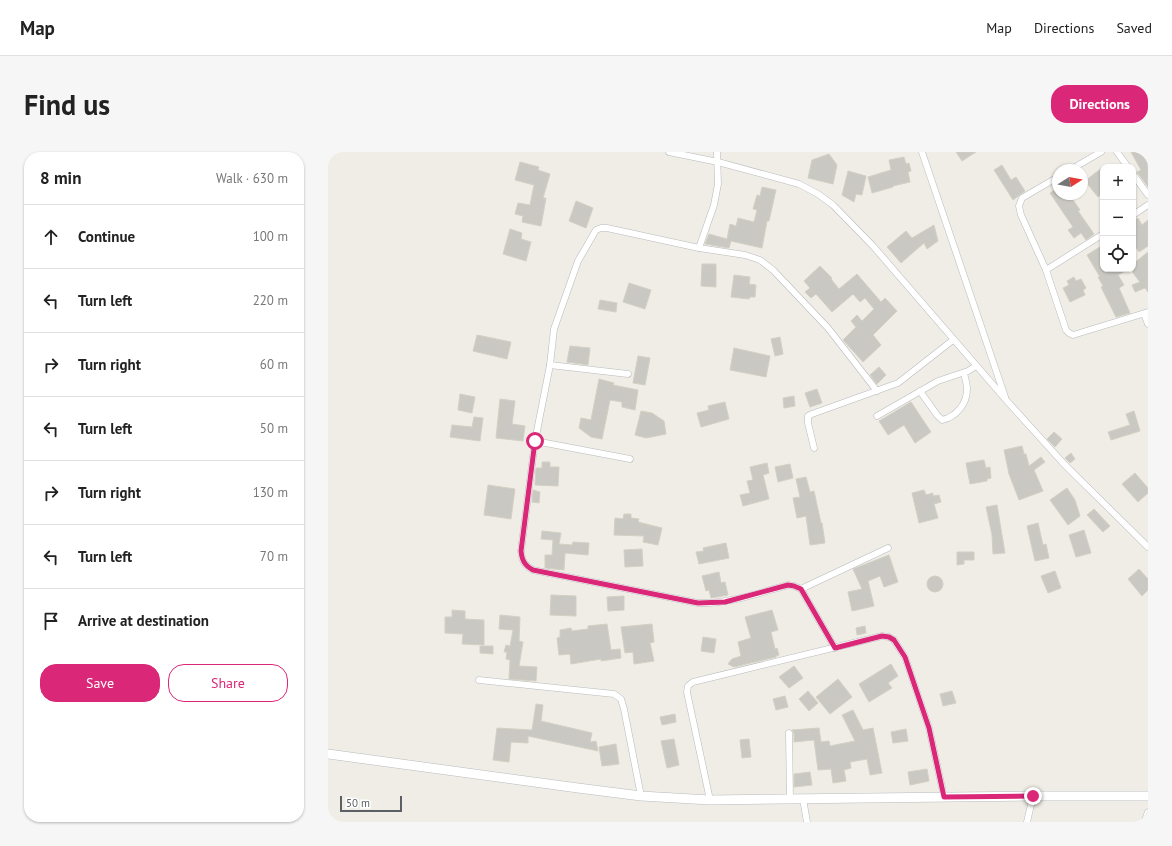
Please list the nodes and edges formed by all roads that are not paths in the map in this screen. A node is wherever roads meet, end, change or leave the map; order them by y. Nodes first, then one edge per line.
1 (670, 152) edge
2 (718, 152) edge
3 (922, 152) edge
4 (1101, 152) edge
5 (1117, 152) edge
6 (718, 162) junction
7 (1080, 164) edge
8 (1126, 164) edge
9 (1136, 178) edge
10 (1052, 180) edge
11 (1148, 194) edge
12 (1148, 205) edge
13 (1136, 213) edge
14 (1100, 236) edge
15 (699, 248) junction
16 (1046, 270) junction
17 (1146, 313) edge
18 (1148, 324) edge
19 (953, 340) junction
20 (550, 365) junction
21 (976, 366) junction
22 (964, 373) junction
23 (628, 374) dead end
24 (920, 390) junction
25 (877, 391) junction
26 (1007, 401) junction
27 (877, 416) dead end
28 (535, 441) junction
29 (814, 448) dead end
30 (630, 459) dead end
31 (1148, 547) edge
32 (888, 548) dead end
33 (801, 589) junction
34 (835, 648) junction
35 (479, 680) dead end
36 (789, 732) dead end
37 (328, 754) edge
38 (641, 796) junction
39 (1033, 796) junction
40 (1148, 796) edge
41 (944, 797) junction
42 (790, 798) junction
43 (803, 799) junction
44 (710, 800) junction
45 (1148, 812) edge
46 (807, 822) edge
47 (1027, 822) edge
48 (1144, 822) edge

1 - 6 street
2 - 6 street
3 - 26 street
4 - 7 street
5 - 8 street
6 - 15 street
6 - 19 street
9 - 11 street
10 - 16 street
12 - 13 street
14 - 16 street
15 - 20 street
15 - 25 street
16 - 17 street
17 - 18 street
19 - 21 street
19 - 25 street
20 - 23 street
20 - 28 street
21 - 22 street
21 - 26 street
22 - 24 street
22 - 24 street
24 - 27 street
25 - 29 street
26 - 31 street
28 - 30 street
28 - 33 street
32 - 33 street
33 - 34 street
34 - 41 street
34 - 44 street
35 - 38 street
36 - 42 street
37 - 38 main road
38 - 44 main road
39 - 40 main road
39 - 41 main road
39 - 47 street
41 - 43 main road
42 - 43 main road
42 - 44 main road
43 - 46 street
45 - 48 street

